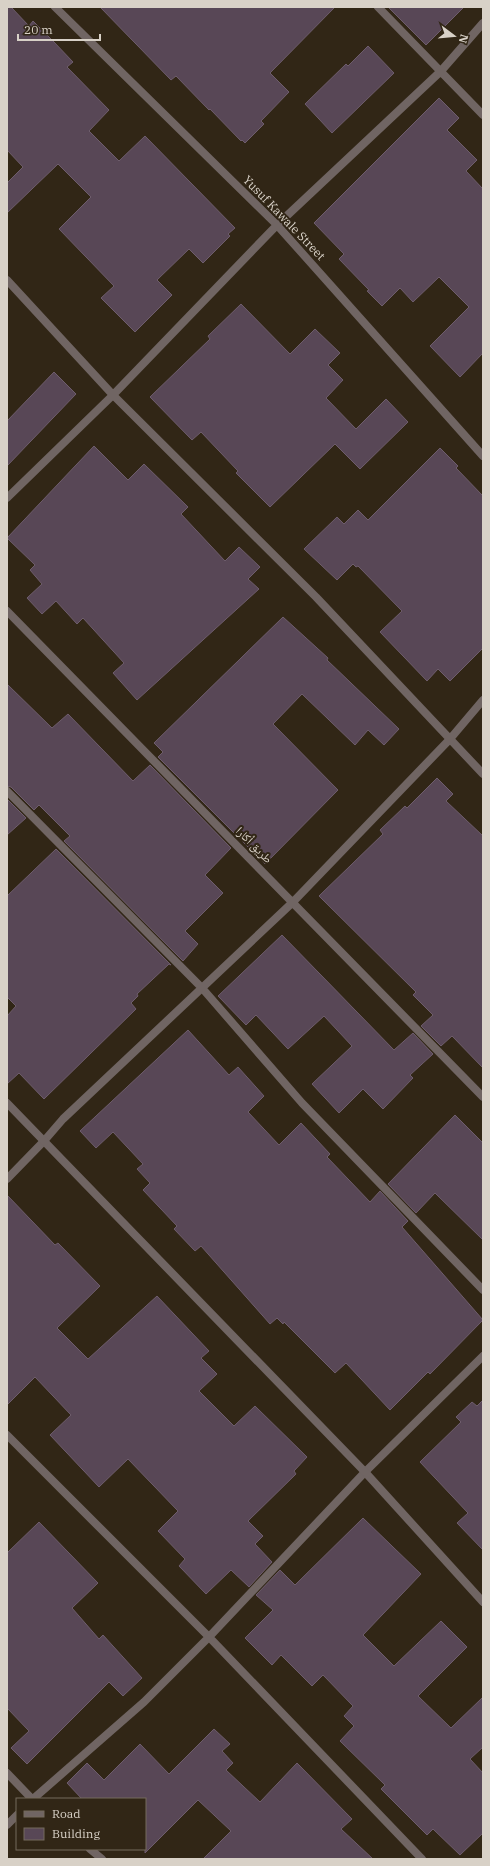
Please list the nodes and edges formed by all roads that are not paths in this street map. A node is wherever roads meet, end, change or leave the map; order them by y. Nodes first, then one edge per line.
1 (55, 7) edge
2 (378, 7) edge
3 (483, 23) edge
4 (441, 71) junction
5 (483, 115) edge
6 (278, 225) junction
7 (7, 280) edge
8 (113, 395) junction
9 (483, 456) edge
10 (7, 498) edge
11 (7, 611) edge
12 (483, 700) edge
13 (450, 739) junction
14 (483, 774) edge
15 (7, 791) edge
16 (293, 902) junction
17 (202, 988) junction
18 (483, 1097) edge
19 (7, 1103) edge
20 (44, 1141) junction
21 (7, 1179) edge
22 (483, 1290) edge
23 (483, 1356) edge
24 (7, 1435) edge
25 (365, 1472) junction
26 (483, 1602) edge
27 (209, 1637) junction
28 (7, 1774) edge
29 (31, 1798) edge
30 (33, 1798) edge
31 (16, 1816) edge
32 (7, 1825) edge
33 (91, 1850) edge
34 (102, 1859) edge
35 (422, 1859) edge

1 - 6 street, Yusuf Kawale Street
2 - 4 street
3 - 4 street
4 - 5 street
4 - 6 street
6 - 8 street
6 - 9 street, Yusuf Kawale Street
7 - 8 street
8 - 10 street
8 - 13 street
11 - 16 street, طريق أكارا
12 - 13 street
13 - 14 street
13 - 16 street
15 - 17 street
16 - 17 street
16 - 18 street, طريق أكارا
17 - 20 street
17 - 22 street
19 - 20 street
20 - 21 street
20 - 25 street
23 - 25 street
24 - 27 street
25 - 26 street
25 - 27 street
27 - 30 street
27 - 35 street
28 - 29 street
31 - 32 street
33 - 34 street

